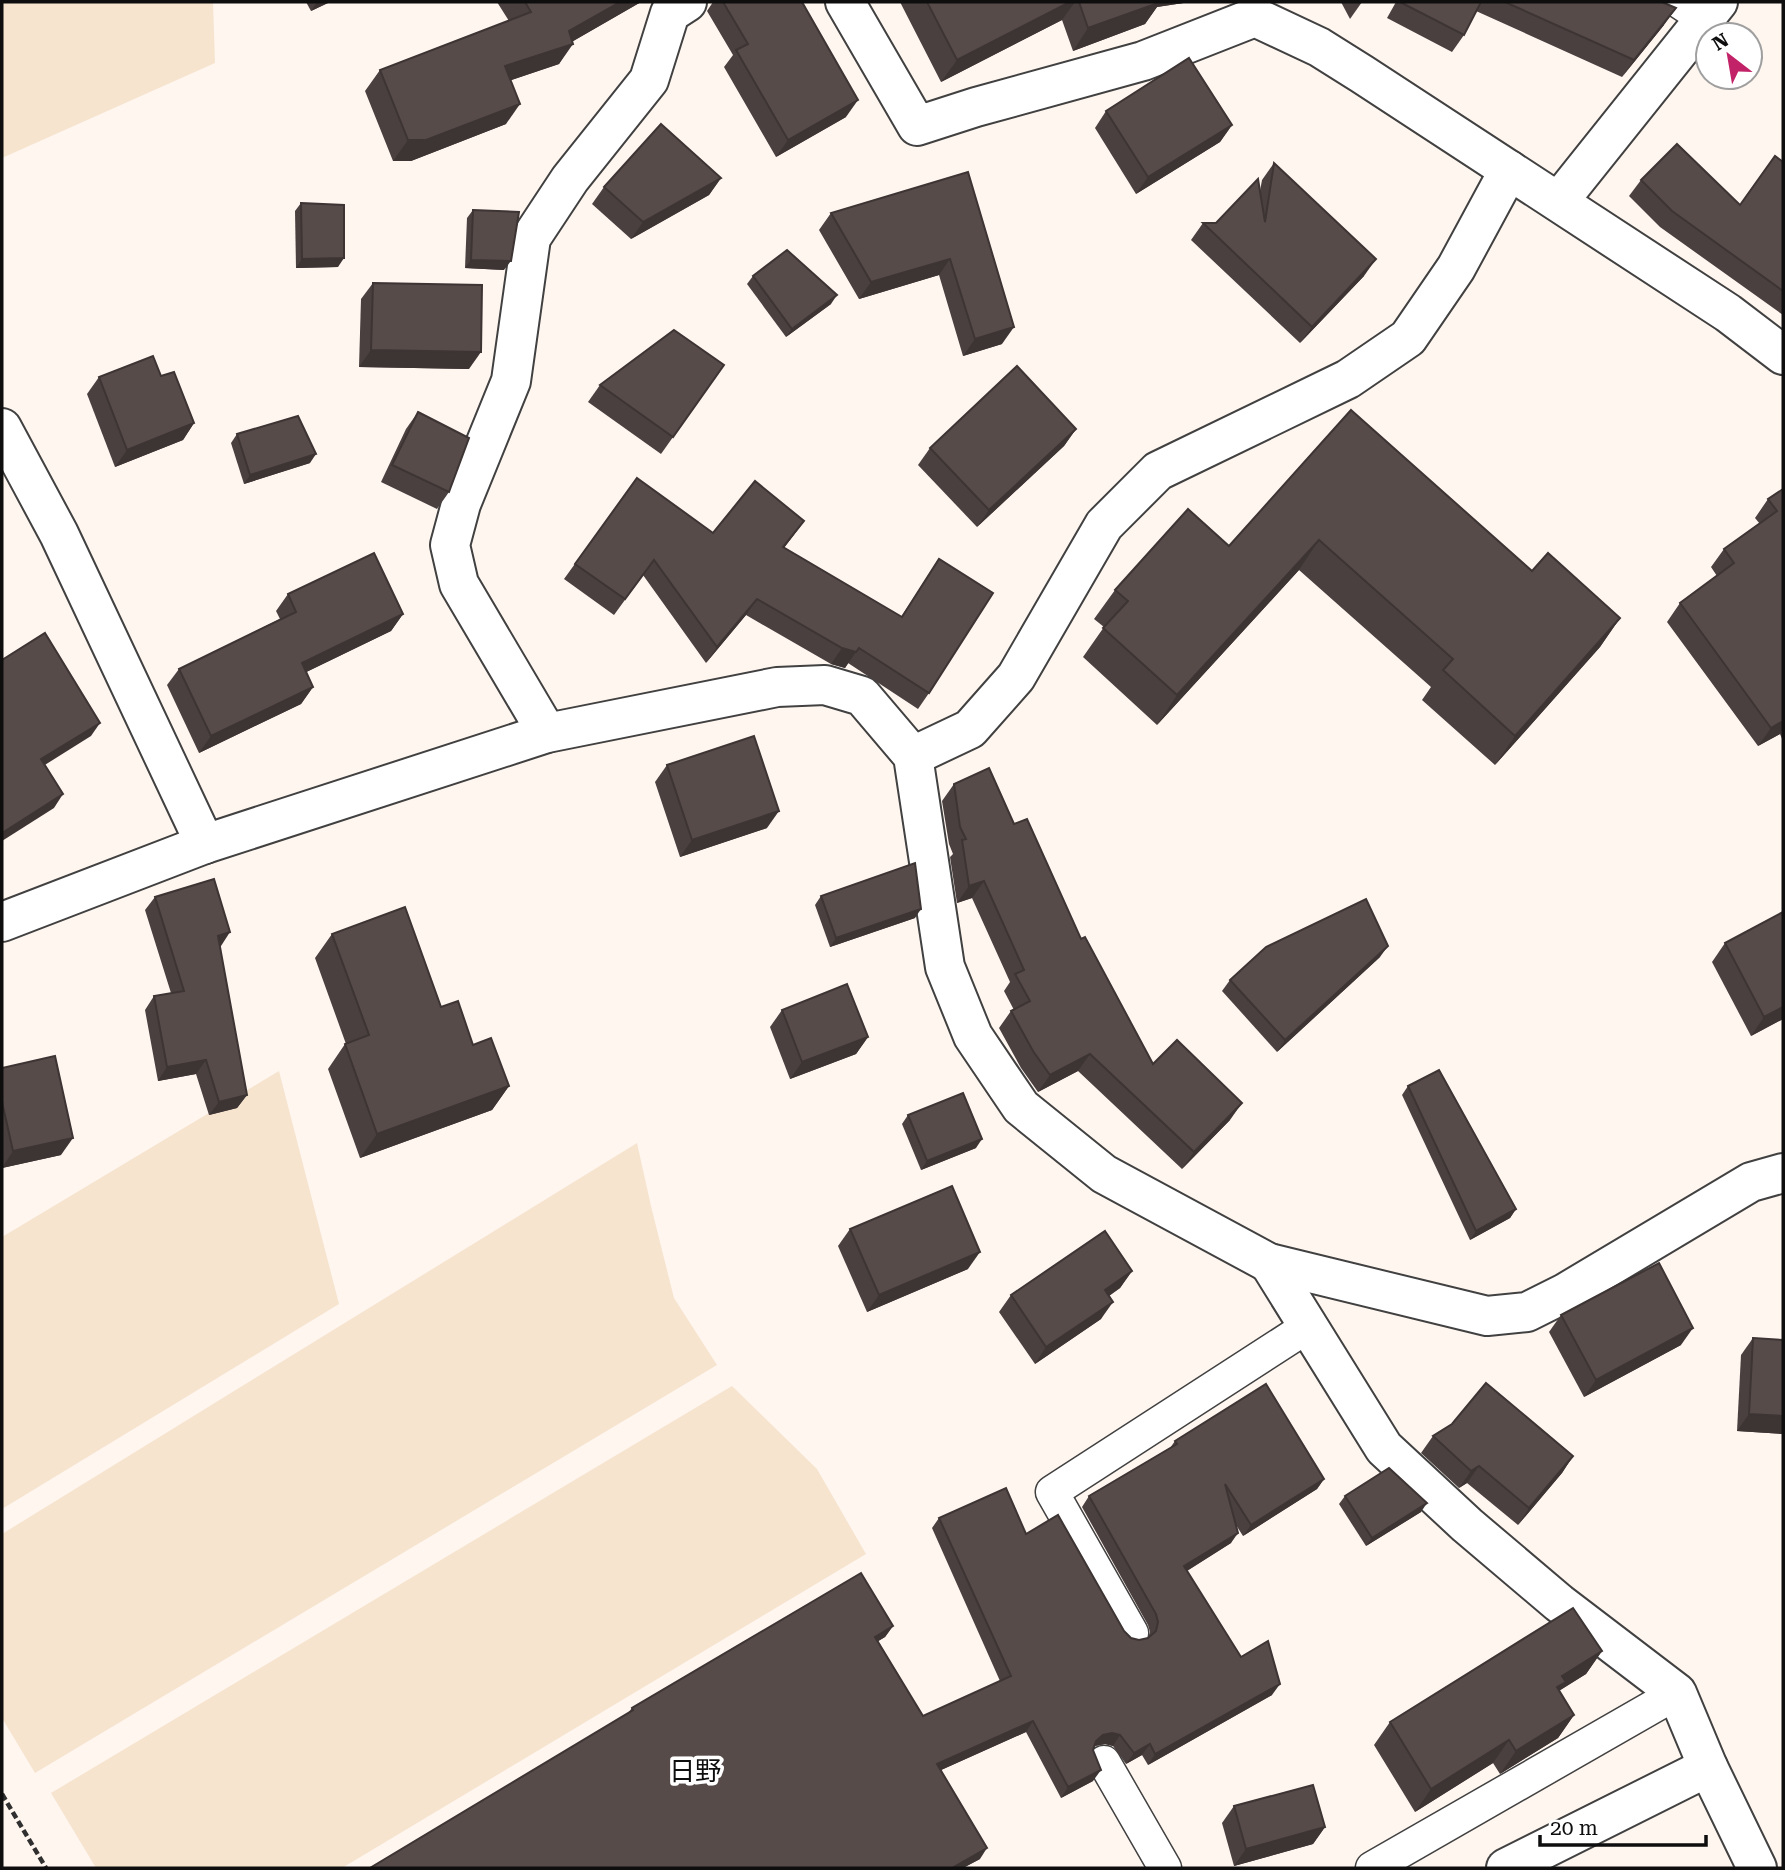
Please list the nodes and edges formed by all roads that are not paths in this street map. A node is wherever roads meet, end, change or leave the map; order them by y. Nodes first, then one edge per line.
1 (687, 2) edge
2 (845, 2) edge
3 (1700, 7) edge
4 (1252, 9) edge
5 (1509, 170) junction
6 (1559, 201) junction
7 (1783, 355) edge
8 (2, 428) edge
9 (547, 733) junction
10 (913, 756) junction
11 (205, 844) junction
12 (2, 922) edge
13 (1783, 1173) edge
14 (1269, 1263) junction
15 (1307, 1327) junction
16 (1132, 1633) dead end
17 (1677, 1693) junction
18 (1104, 1762) dead end
19 (1708, 1767) junction
20 (1165, 1868) edge
21 (1373, 1868) edge
22 (1506, 1868) edge
23 (1756, 1868) edge

1 - 9 street
2 - 4 street
3 - 6 street
4 - 5 street
5 - 6 street
5 - 10 street
6 - 7 street
8 - 11 street
9 - 10 street
9 - 11 street
10 - 14 street
11 - 12 street
13 - 14 street
14 - 15 street
15 - 16 lane
15 - 17 street
17 - 19 street
17 - 21 lane
18 - 20 lane
19 - 22 street
19 - 23 street

